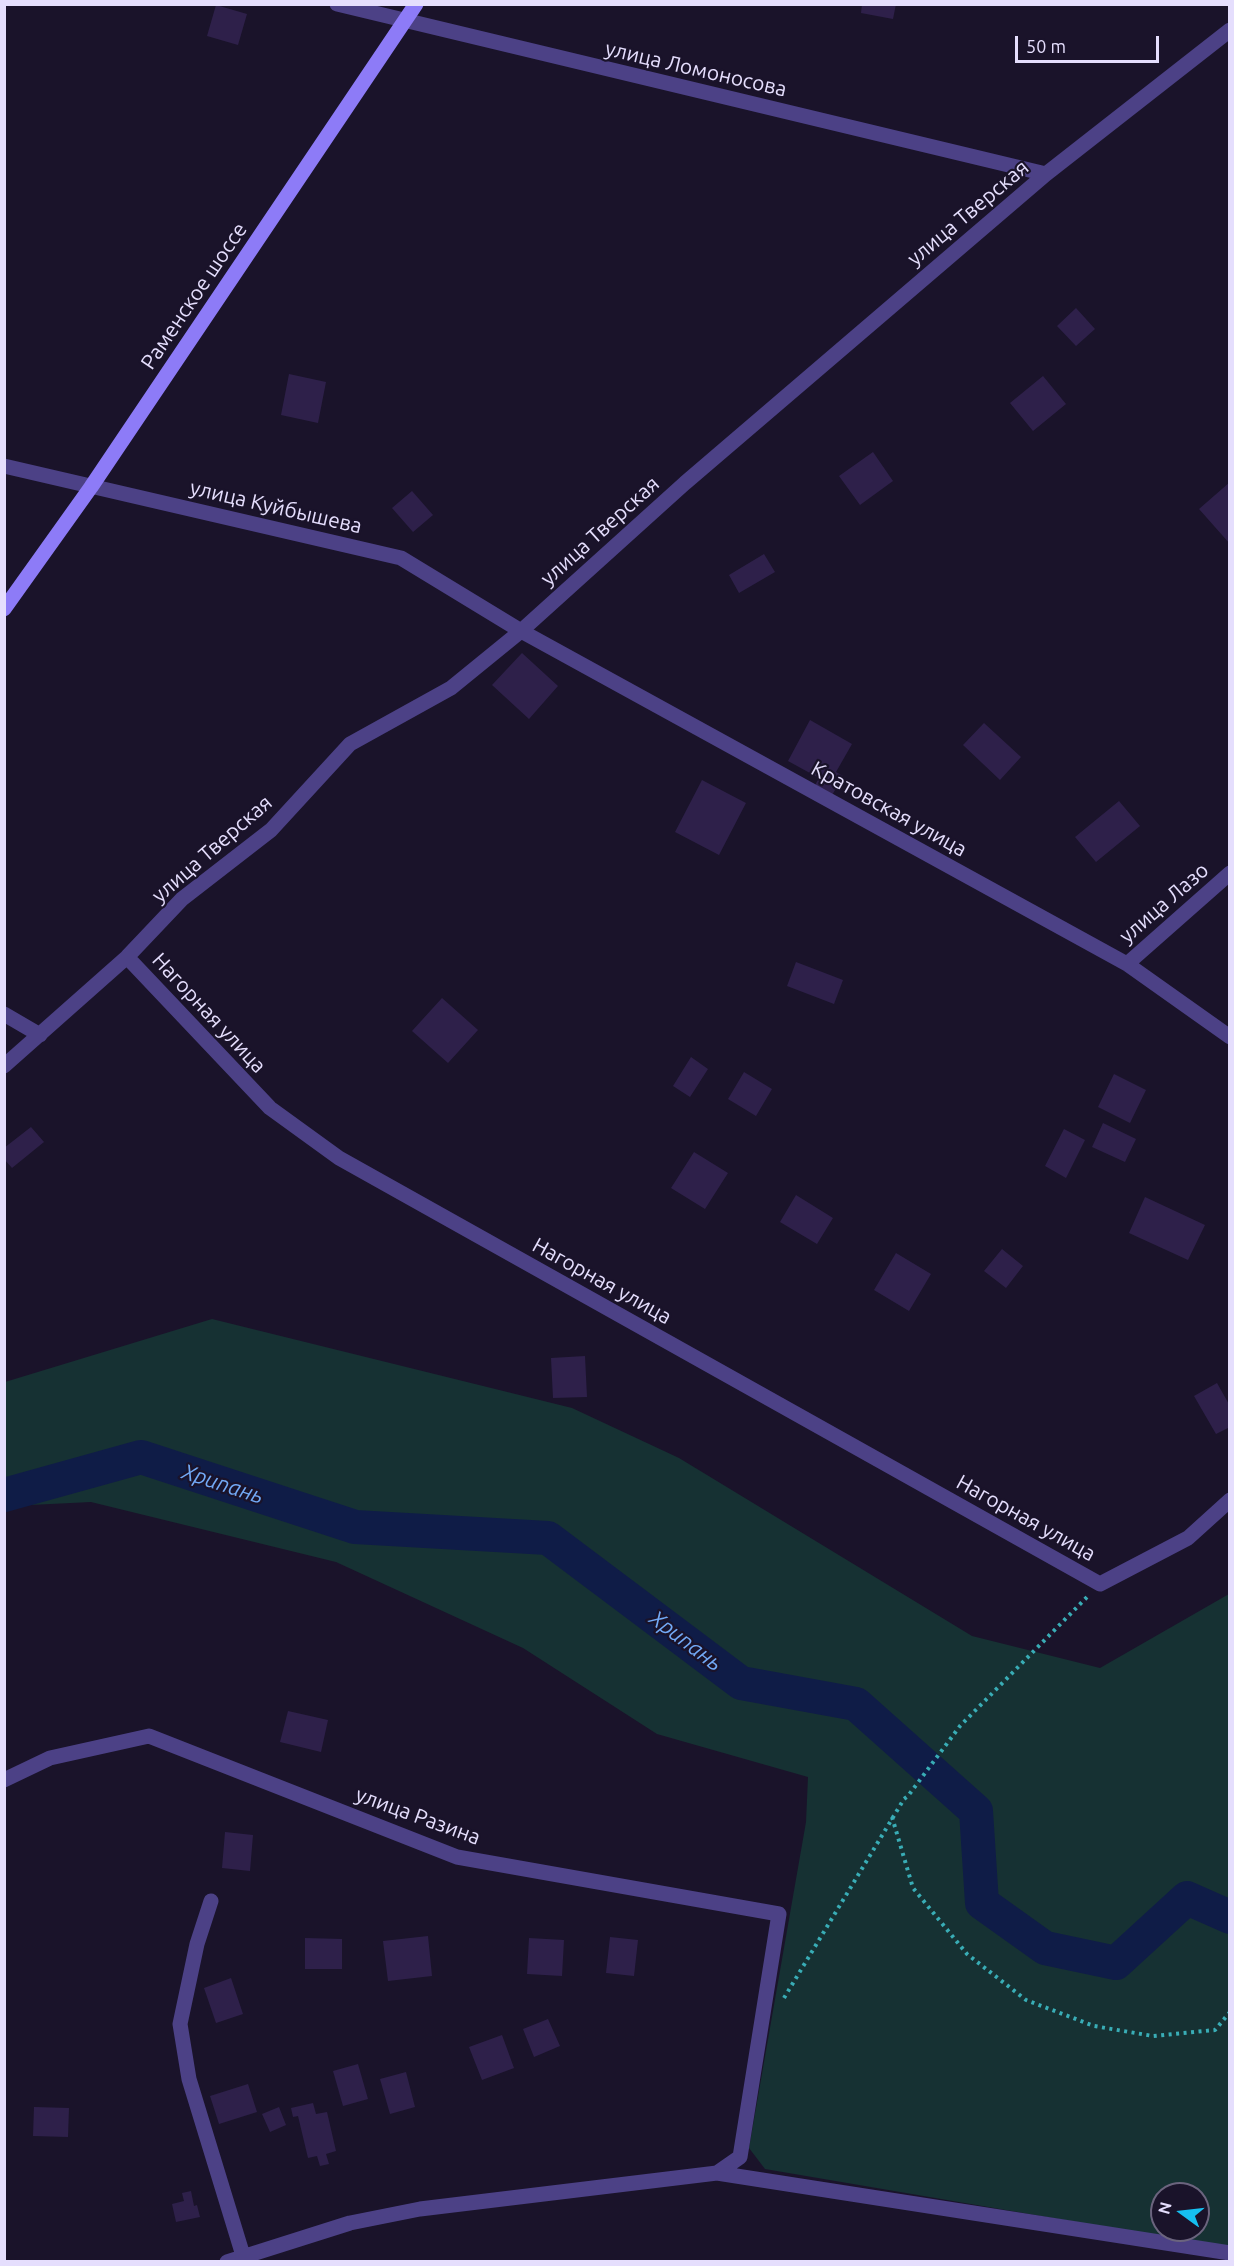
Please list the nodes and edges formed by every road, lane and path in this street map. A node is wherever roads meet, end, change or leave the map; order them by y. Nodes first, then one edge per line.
1 (337, 4) edge
2 (416, 4) edge
3 (405, 22) junction
4 (1227, 37) edge
5 (1046, 174) junction
6 (4, 466) edge
7 (91, 487) junction
8 (4, 609) edge
9 (521, 631) junction
10 (1230, 873) edge
11 (127, 957) junction
12 (1127, 964) junction
13 (4, 1014) edge
14 (40, 1035) junction
15 (1230, 1037) edge
16 (4, 1066) edge
17 (1230, 1500) edge
18 (1100, 1584) junction
19 (4, 1780) edge
20 (892, 1817) junction
21 (211, 1901) dead end
22 (783, 2000) dead end
23 (1230, 2013) edge
24 (717, 2173) junction
25 (1230, 2253) edge
26 (244, 2259) edge
27 (227, 2262) edge

1 - 3 street, улица Ломоносова
2 - 3 main road, Раменское шоссе
3 - 5 street, улица Ломоносова
3 - 7 main road, Раменское шоссе
4 - 5 street, улица Тверская
5 - 9 street, улица Тверская
6 - 7 street, улица Куйбышева
7 - 8 main road, Раменское шоссе
7 - 9 street, улица Куйбышева
9 - 11 street, улица Тверская
9 - 12 street, Кратовская улица
10 - 12 street, улица Лазо
11 - 14 street, улица Тверская
11 - 18 street, Нагорная улица
12 - 15 street, Кратовская улица
13 - 14 street
14 - 16 street, улица Тверская
17 - 18 street
18 - 20 path
19 - 24 street, улица Разина
20 - 22 path
20 - 23 path
21 - 26 street
24 - 25 street
24 - 26 street
26 - 27 street

